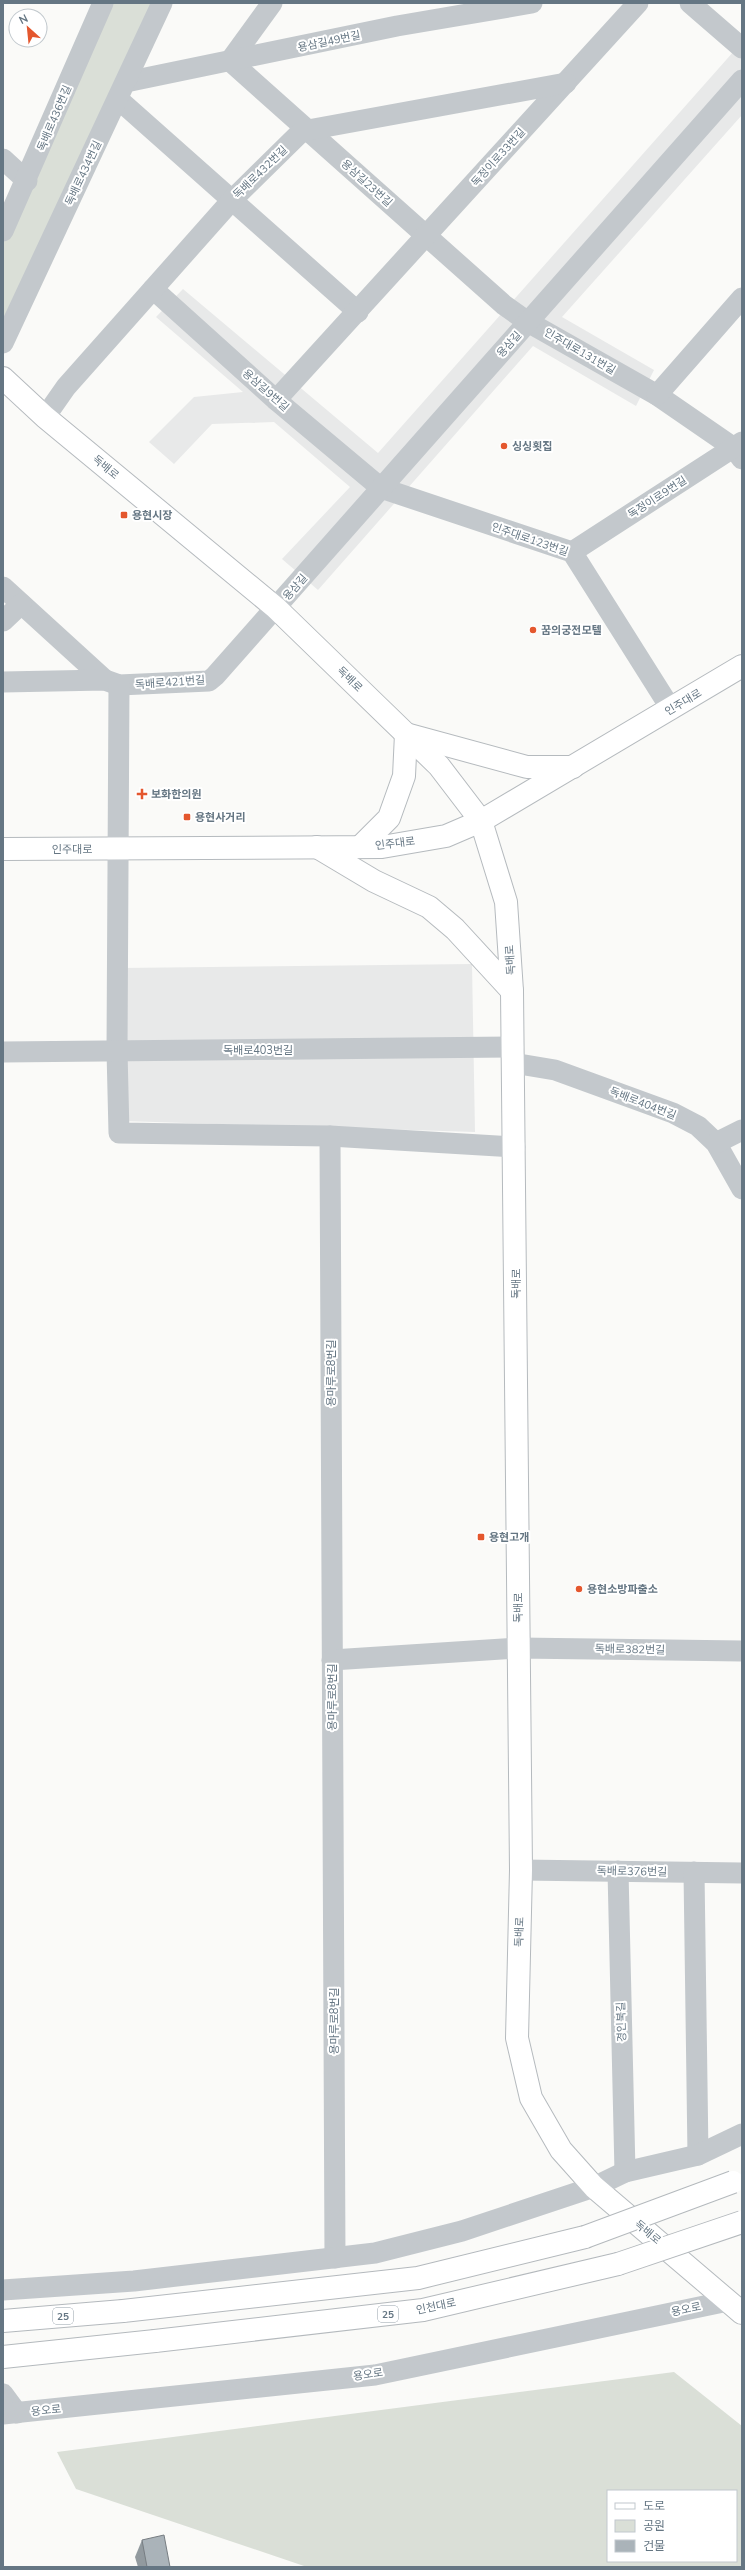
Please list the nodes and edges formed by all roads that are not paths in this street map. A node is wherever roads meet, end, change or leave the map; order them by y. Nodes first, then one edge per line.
1 (103, 3) edge
2 (162, 3) edge
3 (272, 3) edge
4 (532, 3) edge
5 (638, 3) edge
6 (690, 3) edge
7 (742, 48) edge
8 (230, 61) junction
9 (742, 80) edge
10 (566, 83) junction
11 (122, 91) junction
12 (308, 130) junction
13 (3, 159) edge
14 (27, 181) junction
15 (232, 200) junction
16 (3, 231) edge
17 (427, 236) junction
18 (153, 289) junction
19 (742, 298) edge
20 (504, 306) joint
21 (358, 312) junction
22 (528, 322) junction
23 (3, 342) edge
24 (3, 378) edge
25 (283, 394) junction
26 (657, 395) junction
27 (45, 417) junction
28 (739, 450) edge
29 (381, 488) junction
30 (572, 552) junction
31 (3, 587) edge
32 (21, 604) junction
33 (276, 608) junction
34 (3, 621) edge
35 (742, 666) edge
36 (3, 682) edge
37 (112, 682) junction
38 (671, 709) junction
39 (406, 734) junction
40 (574, 767) junction
41 (481, 821) junction
42 (361, 846) junction
43 (316, 847) junction
44 (119, 848) junction
45 (3, 849) edge
46 (512, 992) junction
47 (117, 1051) junction
48 (3, 1052) edge
49 (513, 1055) junction
50 (742, 1130) edge
51 (330, 1136) junction
52 (716, 1143) junction
53 (515, 1147) junction
54 (742, 1188) edge
55 (519, 1648) junction
56 (742, 1651) edge
57 (332, 1660) junction
58 (521, 1870) junction
59 (618, 1871) junction
60 (694, 1872) junction
61 (742, 1873) edge
62 (742, 2134) edge
63 (698, 2155) junction
64 (625, 2172) junction
65 (737, 2180) edge
66 (594, 2187) junction
67 (742, 2222) edge
68 (335, 2258) junction
69 (3, 2290) edge
70 (737, 2303) edge
71 (3, 2321) edge
72 (3, 2357) edge
73 (3, 2394) edge
74 (10, 2413) edge

1 - 14 street, 독배로436번길
2 - 11 street, 독배로434번길
3 - 8 street
4 - 8 street, 용삼길49번길
5 - 10 street, 독정이로33번길
6 - 7 street
8 - 11 street, 용삼길49번길
8 - 12 street, 용삼길23번길
9 - 22 street, 용삼길
10 - 12 street, 독배로432번길
10 - 17 street, 독정이로33번길
11 - 15 street
11 - 23 street, 독배로434번길
12 - 15 street, 독배로432번길
12 - 17 street, 용삼길23번길
13 - 14 street
14 - 16 street, 독배로436번길
15 - 18 street, 독배로432번길
15 - 21 street
17 - 20 street, 용삼길23번길
17 - 21 street, 독정이로33번길
18 - 25 street, 용삼길9번길
18 - 27 street, 독배로432번길
19 - 26 street
20 - 22 street, 인주대로131번길
21 - 25 street, 독정이로33번길
22 - 26 street, 인주대로131번길
22 - 29 street, 용삼길
24 - 27 main road, 독배로
25 - 29 street, 용삼길9번길
26 - 28 street, 인주대로131번길
27 - 33 main road, 독배로
28 - 30 street, 독정이로9번길
29 - 30 street, 인주대로123번길
29 - 33 street, 용삼길
30 - 38 street, 인주대로123번길
31 - 32 street
32 - 34 street
32 - 37 street
33 - 37 street, 독배로421번길
33 - 39 main road, 독배로
35 - 38 main road, 인주대로
36 - 37 street, 독배로421번길
37 - 44 street
38 - 40 main road, 인주대로
39 - 40 main road
39 - 41 main road, 독배로
39 - 42 main road
40 - 41 main road, 인주대로
41 - 42 main road, 인주대로
41 - 46 main road, 독배로
42 - 43 main road, 인주대로
43 - 44 main road, 인주대로
43 - 46 main road
44 - 45 main road, 인주대로
44 - 47 street
46 - 49 main road, 독배로
47 - 48 street, 독배로403번길
47 - 49 street, 독배로403번길
47 - 51 street
49 - 52 street, 독배로404번길
49 - 53 main road, 독배로
50 - 52 street
51 - 53 street
51 - 57 street, 용마루로8번길
52 - 54 street, 독배로404번길
53 - 55 main road, 독배로
55 - 56 street, 독배로382번길
55 - 57 street, 독배로382번길
55 - 58 main road, 독배로
57 - 68 street, 용마루로8번길
58 - 59 street, 독배로376번길
58 - 66 main road, 독배로
59 - 60 street, 독배로376번길
59 - 64 street, 경인북길
60 - 61 street, 독배로376번길
60 - 63 street
62 - 63 street
63 - 64 street
64 - 66 street
65 - 71 main road, 25, bridge
66 - 68 street
66 - 70 main road, 독배로
67 - 72 main road, 인천대로 / 25, bridge
68 - 69 street
70 - 74 street, 용오로
73 - 74 street

